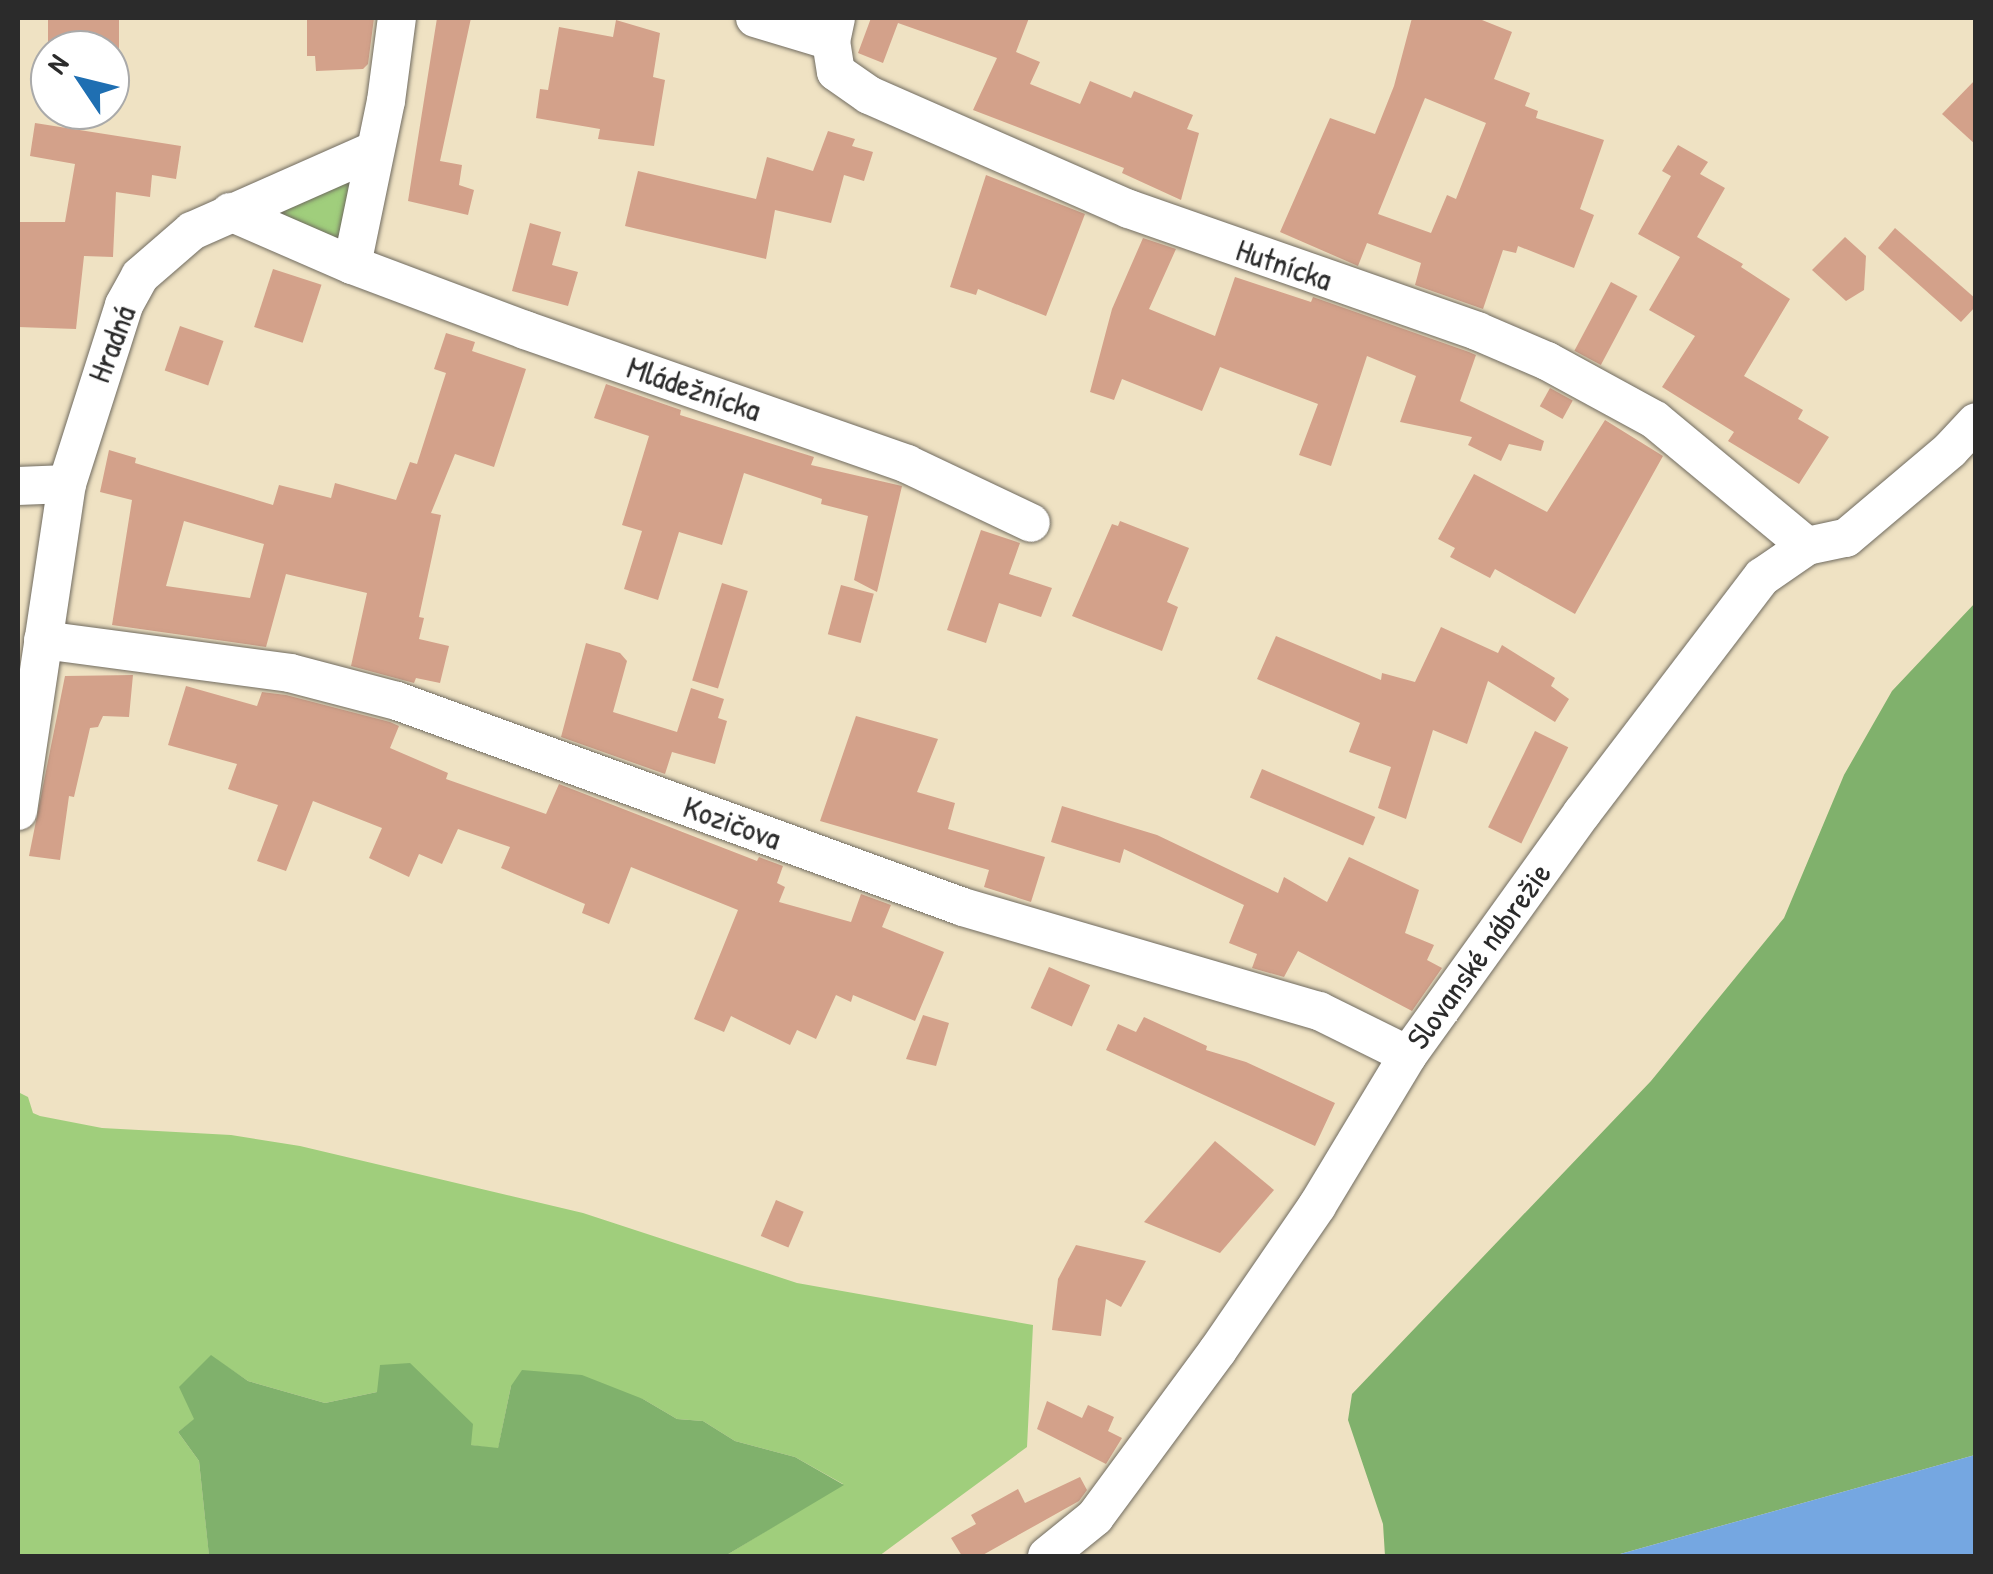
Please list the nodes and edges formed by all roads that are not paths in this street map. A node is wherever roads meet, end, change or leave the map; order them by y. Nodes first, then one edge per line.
1 (397, 18) edge
2 (755, 18) edge
3 (833, 29) edge
4 (375, 150) junction
5 (230, 212) junction
6 (352, 265) junction
7 (1976, 422) edge
8 (67, 484) junction
9 (18, 486) edge
10 (1031, 523) dead end
11 (1807, 546) junction
12 (43, 640) junction
13 (18, 811) edge
14 (1408, 1055) junction
15 (1047, 1556) edge

1 - 4 street
2 - 3 street, Hutnícka
3 - 11 street, Hutnícka
4 - 5 street, Hradná
4 - 6 street
5 - 6 street, Mládežnícka
5 - 8 street, Hradná
6 - 10 street, Mládežnícka
7 - 11 street, Slovanské nábrežie
8 - 9 street
8 - 12 street, Hradná
11 - 14 street, Slovanské nábrežie
12 - 13 street, Hradná
12 - 14 street, Kozičova
14 - 15 street, Slovanské nábrežie

